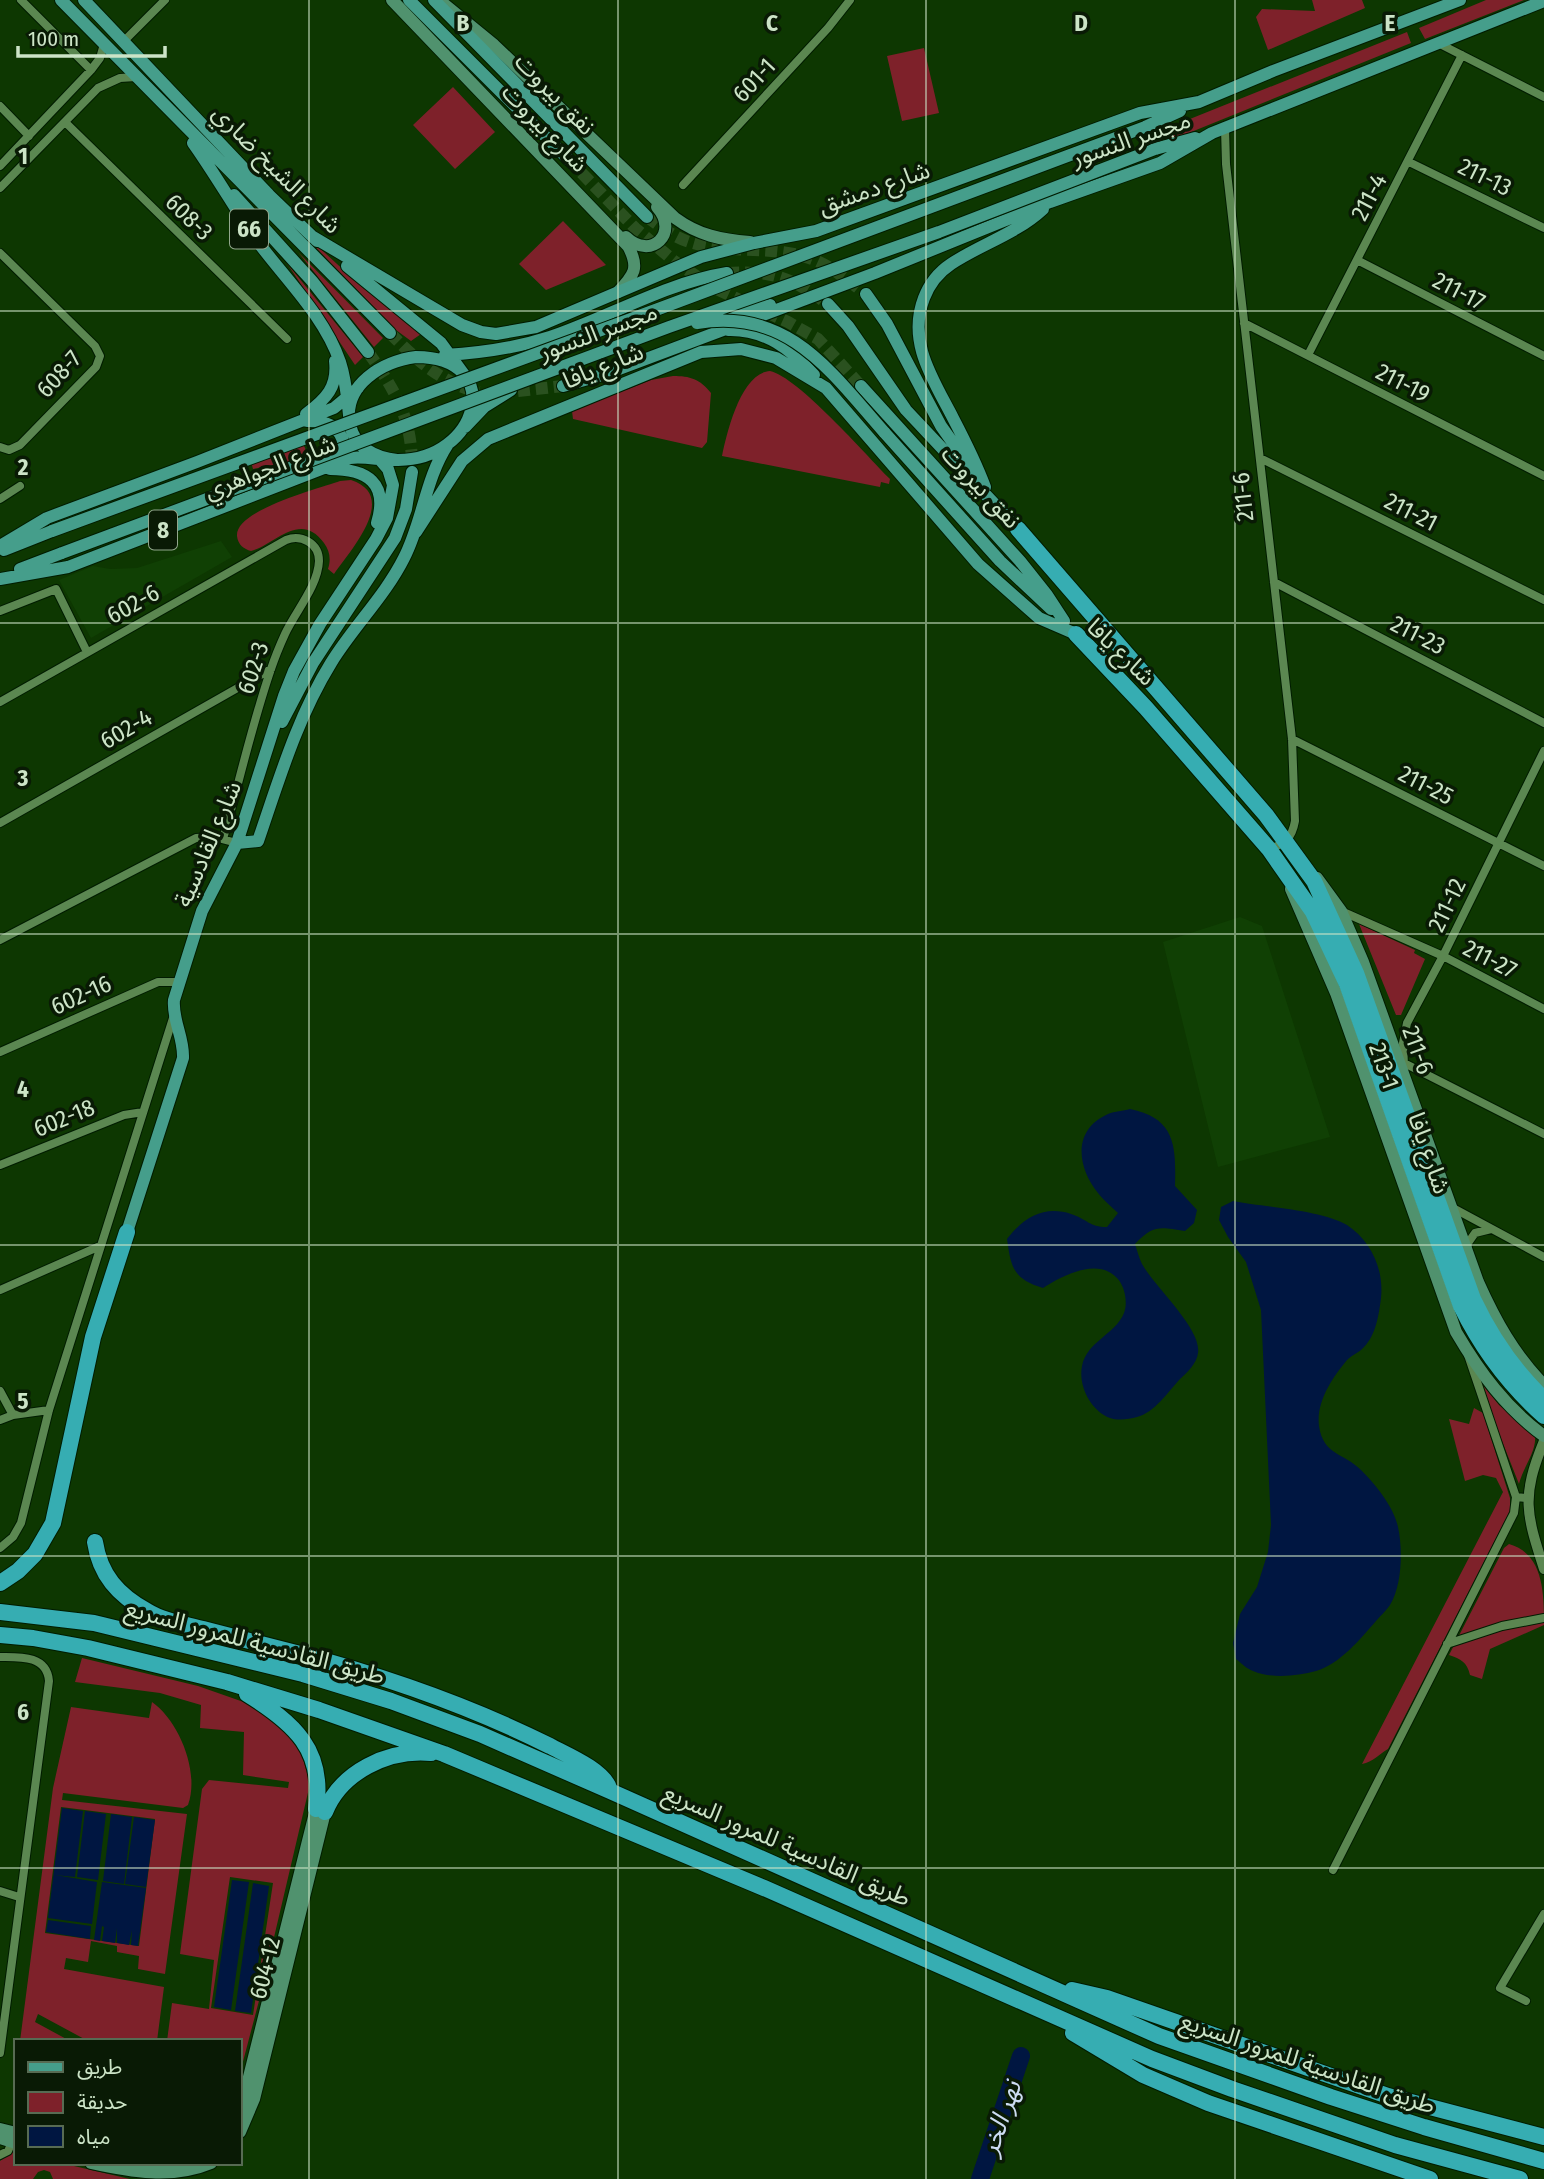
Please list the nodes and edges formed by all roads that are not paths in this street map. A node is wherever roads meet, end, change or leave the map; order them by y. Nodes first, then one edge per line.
1 (21, 0) edge
2 (61, 0) edge
3 (84, 0) edge
4 (165, 0) edge
5 (392, 0) edge
6 (409, 0) edge
7 (434, 0) edge
8 (439, 0) edge
9 (850, 0) edge
10 (1460, 0) edge
11 (1544, 1) edge
12 (124, 41) junction
13 (1438, 43) junction
14 (104, 44) junction
15 (1462, 55) junction
16 (91, 71) junction
17 (136, 77) junction
18 (1544, 97) edge
19 (1199, 102) junction
20 (0, 106) edge
21 (167, 109) junction
22 (65, 122) junction
23 (37, 128) junction
24 (1225, 128) junction
25 (1212, 133) junction
26 (29, 136) junction
27 (48, 139) junction
28 (569, 160) tunnel mouth
29 (1409, 162) junction
30 (0, 166) edge
31 (211, 167) junction
32 (683, 185) dead end
33 (0, 188) edge
34 (647, 193) junction
35 (1050, 202) junction
36 (647, 217) tunnel mouth
37 (604, 219) junction
38 (1544, 228) edge
39 (313, 237) junction
40 (754, 243) junction
41 (0, 253) edge
42 (1357, 260) junction
43 (727, 272) tunnel mouth
44 (615, 294) junction
45 (866, 294) tunnel mouth
46 (806, 297) junction
47 (828, 304) tunnel mouth
48 (415, 321) junction
49 (1244, 323) junction
50 (542, 325) junction
51 (669, 327) junction
52 (720, 331) junction
53 (481, 332) junction
54 (390, 333) tunnel mouth
55 (555, 335) junction
56 (287, 339) dead end
57 (519, 339) junction
58 (333, 346) junction
59 (489, 350) junction
60 (368, 352) tunnel mouth
61 (450, 355) junction
62 (1308, 355) junction
63 (1544, 356) edge
64 (416, 357) junction
65 (468, 380) junction
66 (563, 386) tunnel mouth
67 (861, 386) tunnel mouth
68 (358, 388) junction
69 (826, 388) junction
70 (347, 400) junction
71 (349, 415) junction
72 (296, 422) junction
73 (465, 427) junction
74 (448, 444) junction
75 (0, 447) edge
76 (379, 458) junction
77 (1260, 458) junction
78 (322, 469) junction
79 (412, 471) tunnel mouth
80 (1544, 477) edge
81 (20, 486) dead end
82 (985, 487) junction
83 (0, 499) edge
84 (1018, 529) junction
85 (416, 532) junction
86 (286, 540) joint
87 (0, 546) edge
88 (368, 550) junction
89 (0, 552) edge
90 (0, 578) edge
91 (1274, 582) junction
92 (1544, 600) edge
93 (0, 611) edge
94 (1064, 621) junction
95 (1076, 634) junction
96 (88, 652) junction
97 (271, 669) junction
98 (0, 702) edge
99 (1544, 723) edge
100 (1292, 740) junction
101 (268, 747) junction
102 (1544, 751) edge
103 (0, 823) edge
104 (223, 839) junction
105 (1499, 843) junction
106 (237, 844) junction
107 (1289, 845) junction
108 (1269, 849) junction
109 (1544, 866) edge
110 (1341, 911) junction
111 (0, 940) edge
112 (1443, 956) junction
113 (179, 982) junction
114 (1544, 1009) edge
115 (174, 1015) junction
116 (0, 1052) edge
117 (1404, 1063) junction
118 (1406, 1079) junction
119 (143, 1112) junction
120 (1544, 1134) edge
121 (0, 1165) edge
122 (1423, 1185) junction
123 (1453, 1208) junction
124 (1492, 1229) junction
125 (127, 1232) joint
126 (100, 1246) junction
127 (1467, 1249) junction
128 (1544, 1257) edge
129 (0, 1290) edge
130 (1468, 1352) junction
131 (1544, 1384) edge
132 (0, 1391) edge
133 (1544, 1399) edge
134 (49, 1409) junction
135 (13, 1415) junction
136 (1544, 1416) edge
137 (0, 1420) edge
138 (1544, 1436) edge
139 (1544, 1441) edge
140 (1521, 1497) junction
141 (95, 1542) dead end
142 (0, 1548) edge
143 (1544, 1569) edge
144 (0, 1583) edge
145 (0, 1612) edge
146 (1544, 1618) edge
147 (0, 1635) edge
148 (1447, 1644) junction
149 (0, 1657) edge
150 (227, 1682) junction
151 (444, 1754) junction
152 (610, 1791) junction
153 (320, 1811) junction
154 (1333, 1870) dead end
155 (0, 1891) edge
156 (19, 1896) junction
157 (1544, 1914) edge
158 (1031, 1980) junction
159 (1526, 2001) dead end
160 (3, 2002) edge
161 (1023, 2002) junction
162 (0, 2053) edge
163 (242, 2105) edge
164 (242, 2127) edge
165 (0, 2129) edge
166 (1544, 2137) edge
167 (11, 2139) edge
168 (0, 2155) edge
169 (1544, 2161) edge
170 (99, 2165) edge
171 (207, 2165) edge
172 (1430, 2179) edge
173 (1520, 2179) edge

1 - 16 street
2 - 14 main road, شارع الشيخ ضاري / 66
3 - 12 main road, شارع الشيخ ضاري / 66
4 - 12 street
5 - 37 main road, شارع بيروت
6 - 28 main road, نفق بيروت
7 - 36 main road, نفق بيروت
8 - 34 main road, شارع بيروت
9 - 32 street, 601-1
10 - 19 main road, شارع دمشق
11 - 13 main road
12 - 39 main road, شارع الشيخ ضاري / 66
13 - 15 street
13 - 24 main road
14 - 16 street
14 - 17 main road, شارع الشيخ ضاري / 66
15 - 18 street
15 - 29 street, 211-4
16 - 23 street
17 - 21 main road, شارع الشيخ ضاري / 66
17 - 22 street
19 - 40 main road, شارع دمشق
19 - 89 main road, مجسر النسور, bridge
20 - 26 street
21 - 31 main road, شارع الشيخ ضاري / 66
21 - 54 main road, شارع الشيخ ضاري / 66
22 - 27 street
22 - 56 street, 608-3
23 - 26 street
23 - 27 street
24 - 25 main road
24 - 49 street, 211-6
25 - 35 main road
25 - 51 main road, مجسر النسور, bridge
26 - 30 street
27 - 33 street
29 - 38 street, 211-13
29 - 42 street, 211-4
31 - 58 main road, شارع الشيخ ضاري / 66
31 - 60 main road
34 - 37 main road
34 - 40 main road, شارع بيروت
35 - 46 main road
35 - 82 main road
37 - 44 main road, شارع بيروت
39 - 48 main road, شارع الشيخ ضاري / 66
39 - 53 main road, شارع دمشق
40 - 44 main road, شارع دمشق
41 - 75 street, 608-7
42 - 62 street, 211-4
42 - 63 street, 211-17
43 - 55 main road
44 - 50 main road, شارع دمشق
45 - 82 main road, نفق بيروت
46 - 52 main road
46 - 73 main road
47 - 84 main road, شارع يافا
48 - 59 main road
48 - 61 main road, شارع الشيخ ضاري / 66
49 - 62 street, 211-19
49 - 77 street, 211-6
50 - 53 main road, شارع دمشق
50 - 57 main road
51 - 90 main road, مجسر النسور, bridge
51 - 94 main road, bridge
52 - 66 main road
52 - 69 main road
53 - 57 main road
55 - 57 main road
55 - 59 main road
57 - 59 main road
58 - 70 main road, شارع الشيخ ضاري / 66
58 - 72 main road
59 - 61 main road
61 - 64 main road
61 - 65 main road, شارع الشيخ ضاري / 66
62 - 80 street, 211-19
64 - 65 main road
64 - 68 main road
65 - 73 main road
67 - 94 main road, نفق بيروت
68 - 70 main road, شارع الجواهري / 8
68 - 71 main road
69 - 85 main road, شارع يافا
69 - 95 main road, شارع يافا
70 - 71 main road, شارع الشيخ ضاري / 66
70 - 72 main road, شارع الجواهري / 8
71 - 76 main road
72 - 78 main road
72 - 87 main road, شارع الجواهري / 8
73 - 74 main road
74 - 76 main road
74 - 85 main road, شارع القادسية
76 - 78 main road, شارع الجواهري / 8
76 - 88 main road, شارع القادسية
77 - 91 street, 211-6
77 - 92 street, 211-21
78 - 88 main road
78 - 90 main road, شارع الجواهري / 8
79 - 101 main road
81 - 83 street
82 - 84 main road, نفق بيروت
84 - 107 highway, شارع يافا
85 - 106 main road, شارع القادسية
86 - 96 street, 602-6
86 - 97 street, 602-3
88 - 101 main road, شارع القادسية
91 - 99 street, 211-23
91 - 100 street, 211-6
93 - 96 street
94 - 95 main road
95 - 108 highway, شارع يافا
96 - 98 street, 602-6
97 - 103 street, 602-4
97 - 104 street, 602-3
100 - 105 street, 211-25
100 - 107 street, 211-6
101 - 106 main road, شارع القادسية
102 - 105 street, 211-12
104 - 106 street
104 - 111 street
105 - 109 street, 211-25
105 - 112 street, 211-12
106 - 113 main road, شارع القادسية
107 - 108 street
107 - 110 main road, 211-6
107 - 122 highway, شارع يافا
108 - 122 highway, شارع يافا
108 - 130 main road, 213-1
110 - 112 street, 211-27
110 - 118 main road, 211-6
112 - 114 street, 211-27
112 - 117 street, 211-12
113 - 115 main road, شارع القادسية
113 - 116 street, 602-16
115 - 119 street
115 - 125 main road, شارع القادسية
117 - 118 street, 211-12
117 - 120 street
118 - 123 main road, 211-6
119 - 121 street, 602-18
119 - 126 street
122 - 133 highway, شارع يافا
122 - 136 highway, شارع يافا
123 - 124 street
123 - 127 main road, 211-6
124 - 127 street
124 - 128 street
125 - 144 highway
126 - 129 street
126 - 134 street
127 - 131 main road, 211-6
130 - 138 main road, 213-1
130 - 140 street
132 - 135 street
134 - 135 street
134 - 142 street
135 - 137 street
139 - 140 street
140 - 143 street
140 - 148 street
141 - 152 highway
145 - 152 highway, طريق القادسية للمرور السريع
146 - 148 street
147 - 150 highway, طريق القادسية للمرور السريع
148 - 154 street
149 - 156 street
150 - 151 highway, طريق القادسية للمرور السريع
150 - 153 highway
151 - 153 highway
151 - 161 highway, طريق القادسية للمرور السريع
152 - 158 highway, طريق القادسية للمرور السريع
153 - 163 main road, 604-12
153 - 164 main road, 604-12
155 - 156 street
156 - 160 street
157 - 159 street
158 - 166 highway
158 - 169 highway, طريق القادسية للمرور السريع
160 - 162 street
161 - 172 highway
161 - 173 highway, طريق القادسية للمرور السريع
165 - 167 main road
167 - 168 street
170 - 171 main road

